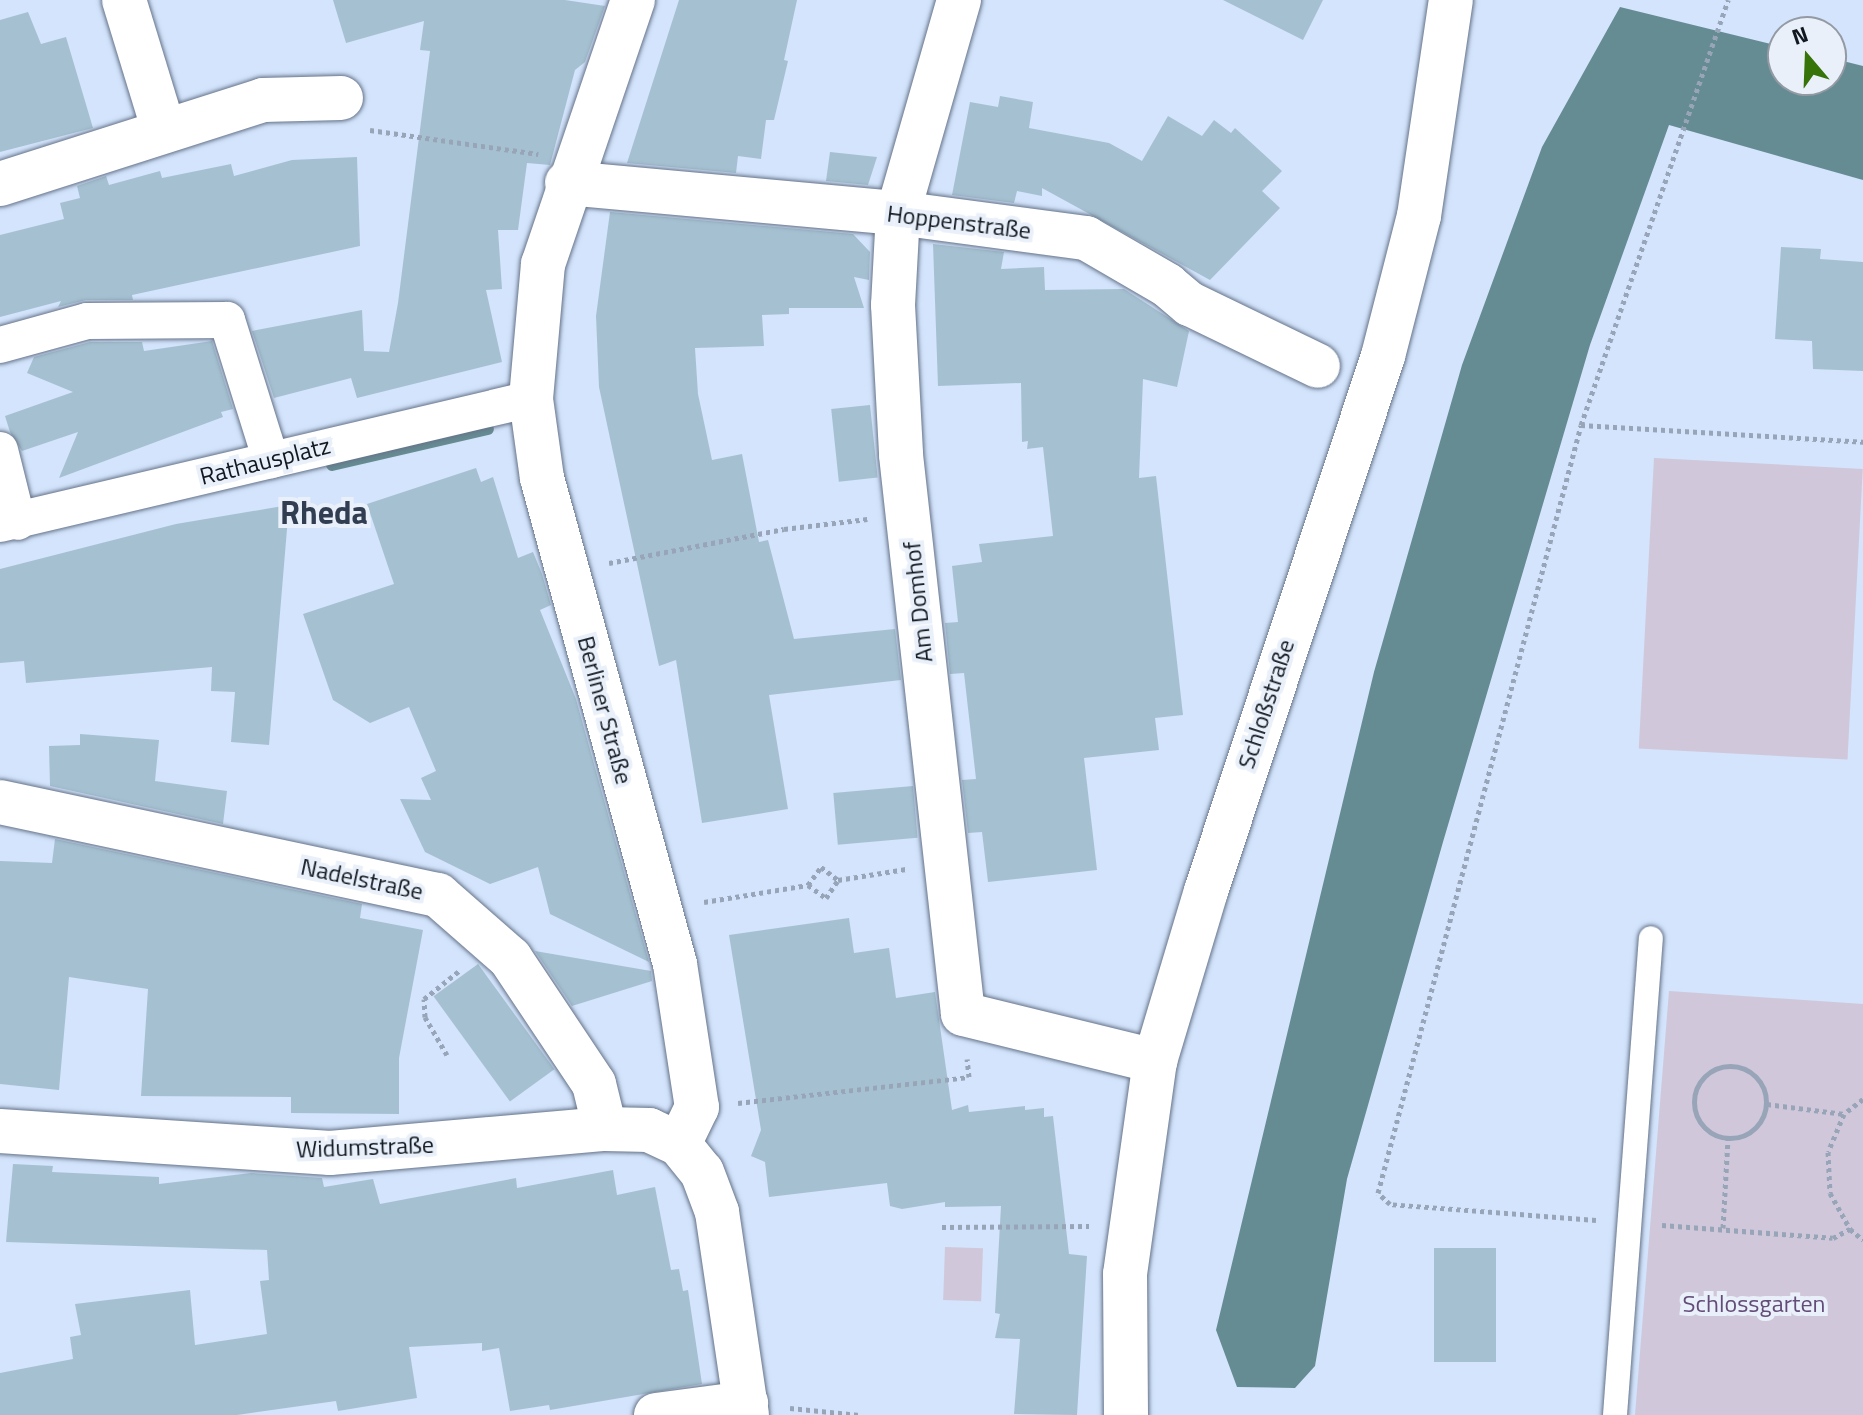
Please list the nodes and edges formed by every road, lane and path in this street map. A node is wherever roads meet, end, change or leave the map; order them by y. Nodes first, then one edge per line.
1 (124, 0) edge
2 (633, 0) edge
3 (959, 0) edge
4 (1451, 0) edge
5 (1725, 1) edge
6 (341, 98) joint
7 (164, 131) junction
8 (571, 171) junction
9 (0, 184) edge
10 (898, 213) junction
11 (0, 345) edge
12 (1318, 366) dead end
13 (531, 399) junction
14 (1581, 425) junction
15 (1863, 442) edge
16 (0, 450) edge
17 (271, 460) junction
18 (909, 514) junction
19 (9, 523) edge
20 (569, 572) junction
21 (0, 802) edge
22 (947, 862) junction
23 (838, 880) junction
24 (808, 885) junction
25 (661, 909) junction
26 (1651, 938) dead end
27 (494, 942) junction
28 (963, 1014) junction
29 (447, 1055) dead end
30 (1155, 1061) junction
31 (1863, 1099) edge
32 (1767, 1104) junction
33 (1844, 1114) junction
34 (688, 1126) junction
35 (605, 1129) junction
36 (0, 1131) edge
37 (1728, 1139) junction
38 (1629, 1223) junction
39 (1130, 1226) junction
40 (942, 1227) dead end
41 (1723, 1228) junction
42 (1850, 1229) junction
43 (1863, 1240) edge
44 (746, 1409) edge
45 (656, 1415) edge
46 (860, 1415) edge
47 (1126, 1415) edge
48 (1615, 1415) edge

1 - 7 street
2 - 8 street, Berliner Straße
3 - 10 street, Am Domhof
4 - 30 street, Schloßstraße
5 - 14 path
6 - 7 street
6 - 8 path
7 - 9 street
8 - 10 street, Hoppenstraße
8 - 13 street, Berliner Straße
10 - 12 street, Hoppenstraße
10 - 18 street, Am Domhof
11 - 17 street
13 - 17 street, Rathausplatz
13 - 20 street, Berliner Straße
14 - 15 path
14 - 38 path
16 - 19 street
17 - 19 street, Rathausplatz
18 - 20 path
18 - 22 street, Am Domhof
20 - 25 street, Berliner Straße
21 - 27 street, Nadelstraße
22 - 23 path
22 - 28 street, Am Domhof
23 - 24 path
23 - 24 path
24 - 25 path
25 - 34 street, Berliner Straße
26 - 38 lane
27 - 29 path
27 - 35 street, Nadelstraße
28 - 30 street
28 - 34 path
30 - 39 street, Schloßstraße
31 - 33 path
32 - 33 path
32 - 37 path
32 - 37 path
33 - 42 path
34 - 35 street, Widumstraße
34 - 44 street, Berliner Straße
35 - 36 street, Widumstraße
37 - 41 path
38 - 41 path
38 - 48 lane
39 - 40 path
39 - 47 street, Schloßstraße
41 - 42 path
42 - 43 path
44 - 45 street
44 - 46 path

